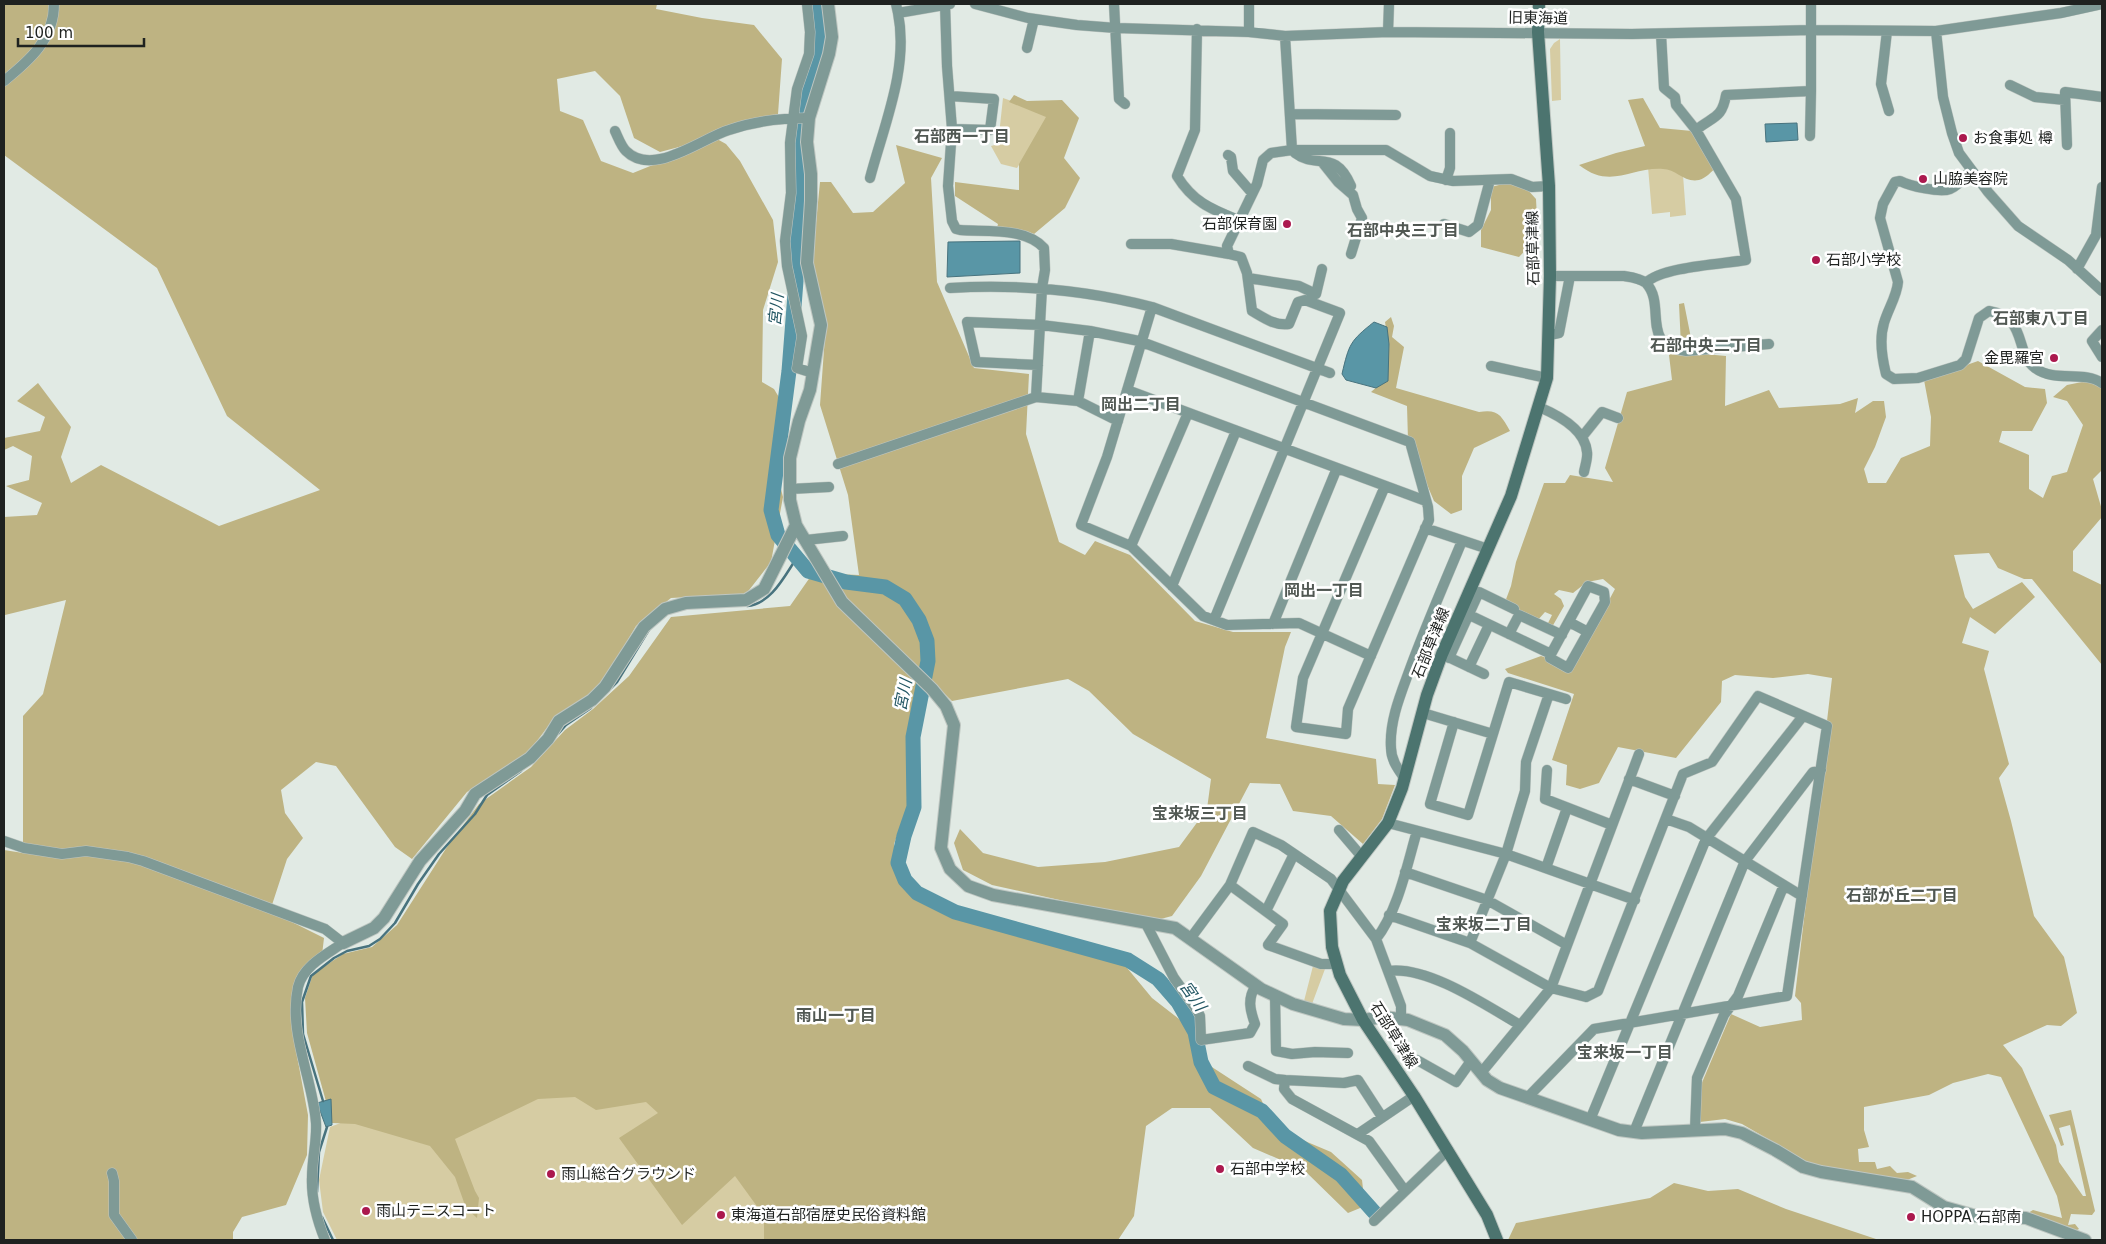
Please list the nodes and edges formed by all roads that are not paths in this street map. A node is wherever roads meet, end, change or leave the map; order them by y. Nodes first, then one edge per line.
1 (54, 4) edge
2 (807, 4) edge
3 (828, 4) edge
4 (945, 4) edge
5 (951, 4) edge
6 (975, 4) edge
7 (1114, 4) edge
8 (1249, 4) edge
9 (1389, 4) edge
10 (1539, 4) edge
11 (1811, 4) edge
12 (2102, 4) edge
13 (897, 8) edge
14 (1034, 19) junction
15 (1116, 28) junction
16 (1196, 29) junction
17 (1812, 30) junction
18 (1887, 31) junction
19 (1936, 31) junction
20 (1249, 32) junction
21 (1388, 32) junction
22 (1538, 32) junction
23 (1661, 34) junction
24 (1285, 36) junction
25 (1027, 48) dead end
26 (4, 81) edge
27 (2010, 85) dead end
28 (1811, 91) junction
29 (950, 96) junction
30 (2102, 97) edge
31 (2065, 100) junction
32 (1126, 104) dead end
33 (1889, 111) dead end
34 (1291, 114) junction
35 (1396, 114) dead end
36 (793, 118) junction
37 (808, 118) junction
38 (952, 129) junction
39 (1696, 130) junction
40 (615, 131) dead end
41 (1450, 132) dead end
42 (1810, 136) dead end
43 (2067, 145) dead end
44 (1292, 150) junction
45 (1228, 155) dead end
46 (1322, 162) junction
47 (1971, 170) junction
48 (870, 178) dead end
49 (1446, 180) junction
50 (1490, 180) junction
51 (1351, 186) dead end
52 (1549, 186) junction
53 (2102, 187) edge
54 (1252, 193) junction
55 (1238, 220) junction
56 (1444, 224) dead end
57 (1131, 244) dead end
58 (1229, 254) junction
59 (1350, 254) dead end
60 (1322, 269) dead end
61 (2077, 269) junction
62 (1550, 276) junction
63 (1570, 276) junction
64 (1248, 278) junction
65 (1646, 283) junction
66 (950, 288) dead end
67 (1042, 288) junction
68 (2102, 292) edge
69 (1152, 307) junction
70 (1040, 325) junction
71 (2102, 330) edge
72 (1090, 331) junction
73 (1550, 335) junction
74 (1142, 342) junction
75 (1769, 344) dead end
76 (2102, 358) edge
77 (1038, 365) junction
78 (1491, 366) dead end
79 (1319, 369) junction
80 (811, 372) junction
81 (1330, 373) dead end
82 (1548, 378) junction
83 (2102, 383) edge
84 (1127, 390) junction
85 (1036, 397) junction
86 (1078, 401) junction
87 (1305, 403) junction
88 (1539, 407) junction
89 (1188, 413) junction
90 (1618, 418) dead end
91 (1118, 421) junction
92 (1236, 431) junction
93 (1582, 437) junction
94 (1286, 449) junction
95 (838, 464) dead end
96 (1337, 468) junction
97 (1584, 472) dead end
98 (1386, 486) junction
99 (829, 487) dead end
100 (790, 489) junction
101 (1426, 502) junction
102 (796, 525) junction
103 (1425, 528) junction
104 (843, 536) dead end
105 (806, 540) junction
106 (1462, 541) junction
107 (1132, 546) junction
108 (1488, 549) junction
109 (1172, 586) junction
110 (1514, 609) dead end
111 (1464, 613) junction
112 (1214, 620) junction
113 (1568, 622) junction
114 (1273, 624) junction
115 (1489, 625) junction
116 (1588, 632) junction
117 (1322, 634) junction
118 (1509, 634) junction
119 (1562, 635) junction
120 (1551, 654) junction
121 (1371, 656) junction
122 (1446, 656) junction
123 (1469, 667) junction
124 (1484, 674) dead end
125 (1549, 694) junction
126 (1566, 699) dead end
127 (1423, 712) junction
128 (1803, 716) junction
129 (1454, 722) junction
130 (1493, 734) junction
131 (1639, 754) dead end
132 (1547, 770) dead end
133 (1821, 770) junction
134 (1404, 779) junction
135 (1629, 779) junction
136 (1674, 796) junction
137 (1567, 808) junction
138 (1666, 819) junction
139 (1388, 823) junction
140 (1612, 825) junction
141 (1338, 830) dead end
142 (1417, 831) junction
143 (1706, 839) junction
144 (4, 841) edge
145 (1294, 854) junction
146 (1506, 854) junction
147 (1362, 857) junction
148 (1745, 862) junction
149 (1546, 868) junction
150 (1405, 872) junction
151 (1590, 884) junction
152 (1230, 885) junction
153 (1784, 885) junction
154 (1339, 889) junction
155 (1802, 896) junction
156 (1487, 900) junction
157 (1635, 900) junction
158 (1266, 911) junction
159 (1389, 916) junction
160 (1145, 922) junction
161 (1190, 939) junction
162 (1376, 939) junction
163 (1470, 942) junction
164 (344, 943) junction
165 (1568, 945) junction
166 (1337, 964) junction
167 (1388, 971) junction
168 (1256, 985) junction
169 (1551, 988) junction
170 (1275, 995) junction
171 (1730, 1006) junction
172 (1683, 1014) junction
173 (1401, 1019) junction
174 (1363, 1020) junction
175 (1630, 1022) junction
176 (1520, 1025) junction
177 (1348, 1053) dead end
178 (1417, 1060) dead end
179 (1471, 1061) junction
180 (1248, 1066) dead end
181 (1481, 1072) junction
182 (1285, 1080) junction
183 (1414, 1096) junction
184 (1526, 1098) junction
185 (1382, 1117) junction
186 (1590, 1120) junction
187 (1695, 1130) junction
188 (1634, 1132) junction
189 (1358, 1134) junction
190 (1448, 1150) junction
191 (112, 1174) dead end
192 (1405, 1191) junction
193 (1374, 1221) dead end
194 (132, 1240) edge
195 (325, 1240) edge
196 (1497, 1240) edge
197 (2085, 1240) edge

1 - 26 street
2 - 36 street
3 - 37 street
4 - 5 street
4 - 13 street
4 - 29 street
6 - 14 street, 旧東海道
7 - 15 street
8 - 20 street
9 - 21 street
10 - 22 main road, 石部草津線
11 - 17 street
12 - 19 street, 旧東海道
13 - 48 street
14 - 15 street, 旧東海道
14 - 25 street
15 - 16 street, 旧東海道
15 - 32 street
16 - 20 street, 旧東海道
16 - 55 street
17 - 18 street, 旧東海道
17 - 23 street, 旧東海道
17 - 28 street
18 - 19 street, 旧東海道
18 - 33 street
19 - 47 street
20 - 24 street, 旧東海道
21 - 22 street, 旧東海道
21 - 24 street, 旧東海道
22 - 23 street, 旧東海道
22 - 52 main road, 石部草津線
23 - 39 street
24 - 34 street
27 - 31 street
28 - 39 street
28 - 42 street
29 - 38 street
29 - 38 street
30 - 31 street
31 - 43 street
34 - 35 street
34 - 44 street
36 - 37 street
36 - 40 street
36 - 80 street
37 - 80 street
38 - 67 street
39 - 65 street
41 - 49 street
44 - 46 street
44 - 49 street
44 - 54 street
45 - 54 street
46 - 51 street
46 - 59 street
47 - 61 street
47 - 83 street
49 - 50 street
50 - 52 street
50 - 56 street
52 - 62 main road, 石部草津線
53 - 61 street
54 - 55 street
55 - 58 street
57 - 58 street
58 - 64 street
60 - 64 street
61 - 68 street
62 - 63 street
62 - 73 main road, 石部草津線
63 - 65 street
63 - 73 street
64 - 79 street
65 - 75 street
66 - 67 street
67 - 69 street
67 - 70 street
69 - 74 street
69 - 79 street
70 - 72 street
70 - 77 street
70 - 77 street
71 - 76 street
72 - 74 street
72 - 86 street
73 - 82 main road, 石部草津線
74 - 84 street
74 - 87 street
77 - 85 street
78 - 82 street
79 - 81 street
79 - 87 street
80 - 100 street
82 - 88 main road, 石部草津線
84 - 89 street
84 - 91 street
85 - 86 street
85 - 95 street
86 - 91 street
87 - 94 street
87 - 101 street
88 - 93 street
88 - 108 main road, 石部草津線
89 - 92 street
89 - 107 street
90 - 93 street
91 - 107 street
92 - 94 street
92 - 109 street
93 - 97 street
94 - 96 street
94 - 112 street
96 - 98 street
96 - 114 street
98 - 101 street
98 - 117 street
99 - 100 street
100 - 102 street
101 - 103 street
102 - 105 street
102 - 164 street
103 - 106 street
103 - 121 street
104 - 105 street
105 - 160 street
106 - 108 street
106 - 134 street
107 - 109 street
108 - 111 main road, 石部草津線
109 - 112 street
110 - 111 street
111 - 115 street
111 - 122 main road, 石部草津線
112 - 114 street
113 - 116 street
113 - 116 street
113 - 119 street
114 - 117 street
115 - 118 street
115 - 123 street
116 - 120 street
117 - 121 street
117 - 121 street
118 - 119 street
118 - 120 street
119 - 120 street
122 - 123 street
122 - 127 main road, 石部草津線
123 - 124 street
125 - 126 street
125 - 130 street
125 - 146 street
127 - 129 street
127 - 134 main road, 石部草津線
128 - 133 street
128 - 136 street
128 - 143 street
129 - 130 street
129 - 130 street
131 - 135 street
132 - 137 street
133 - 148 street
133 - 155 street
134 - 139 main road, 石部草津線
135 - 136 street
135 - 140 street
136 - 138 street
137 - 140 street
137 - 149 street
138 - 143 street
138 - 157 street
139 - 142 street
139 - 147 main road, 石部草津線
140 - 151 street
141 - 147 street
142 - 146 street
142 - 150 street
143 - 148 street
143 - 175 street
144 - 164 street
145 - 152 street
145 - 154 street
145 - 158 street
146 - 149 street
146 - 156 street
147 - 154 main road, 石部草津線
148 - 153 street
148 - 172 street
149 - 151 street
150 - 156 street
150 - 159 street
151 - 157 street
151 - 165 street
152 - 158 street
152 - 161 street
153 - 155 street
153 - 171 street
154 - 162 street
154 - 166 main road, 石部草津線
155 - 171 street
156 - 163 street
156 - 165 street
157 - 169 street
158 - 166 street
159 - 162 street
159 - 163 street
160 - 161 street
160 - 168 street
161 - 168 street
162 - 167 street
163 - 169 street
164 - 195 street
165 - 169 street
166 - 174 main road, 石部草津線
167 - 173 street
167 - 176 street
168 - 170 street
169 - 176 street
170 - 174 street
170 - 177 street
171 - 172 street
171 - 187 street
172 - 175 street
172 - 188 street
173 - 174 street
173 - 179 street
174 - 183 main road, 石部草津線
175 - 184 street
175 - 186 street
176 - 181 street
178 - 179 street
179 - 181 street
180 - 182 street
181 - 184 street
182 - 185 street
182 - 189 street
183 - 185 street
183 - 190 main road, 石部草津線
184 - 186 street
185 - 189 street
186 - 188 street
187 - 188 street
187 - 197 street
189 - 192 street
190 - 192 street
190 - 196 main road, 石部草津線
191 - 194 street
192 - 193 street

